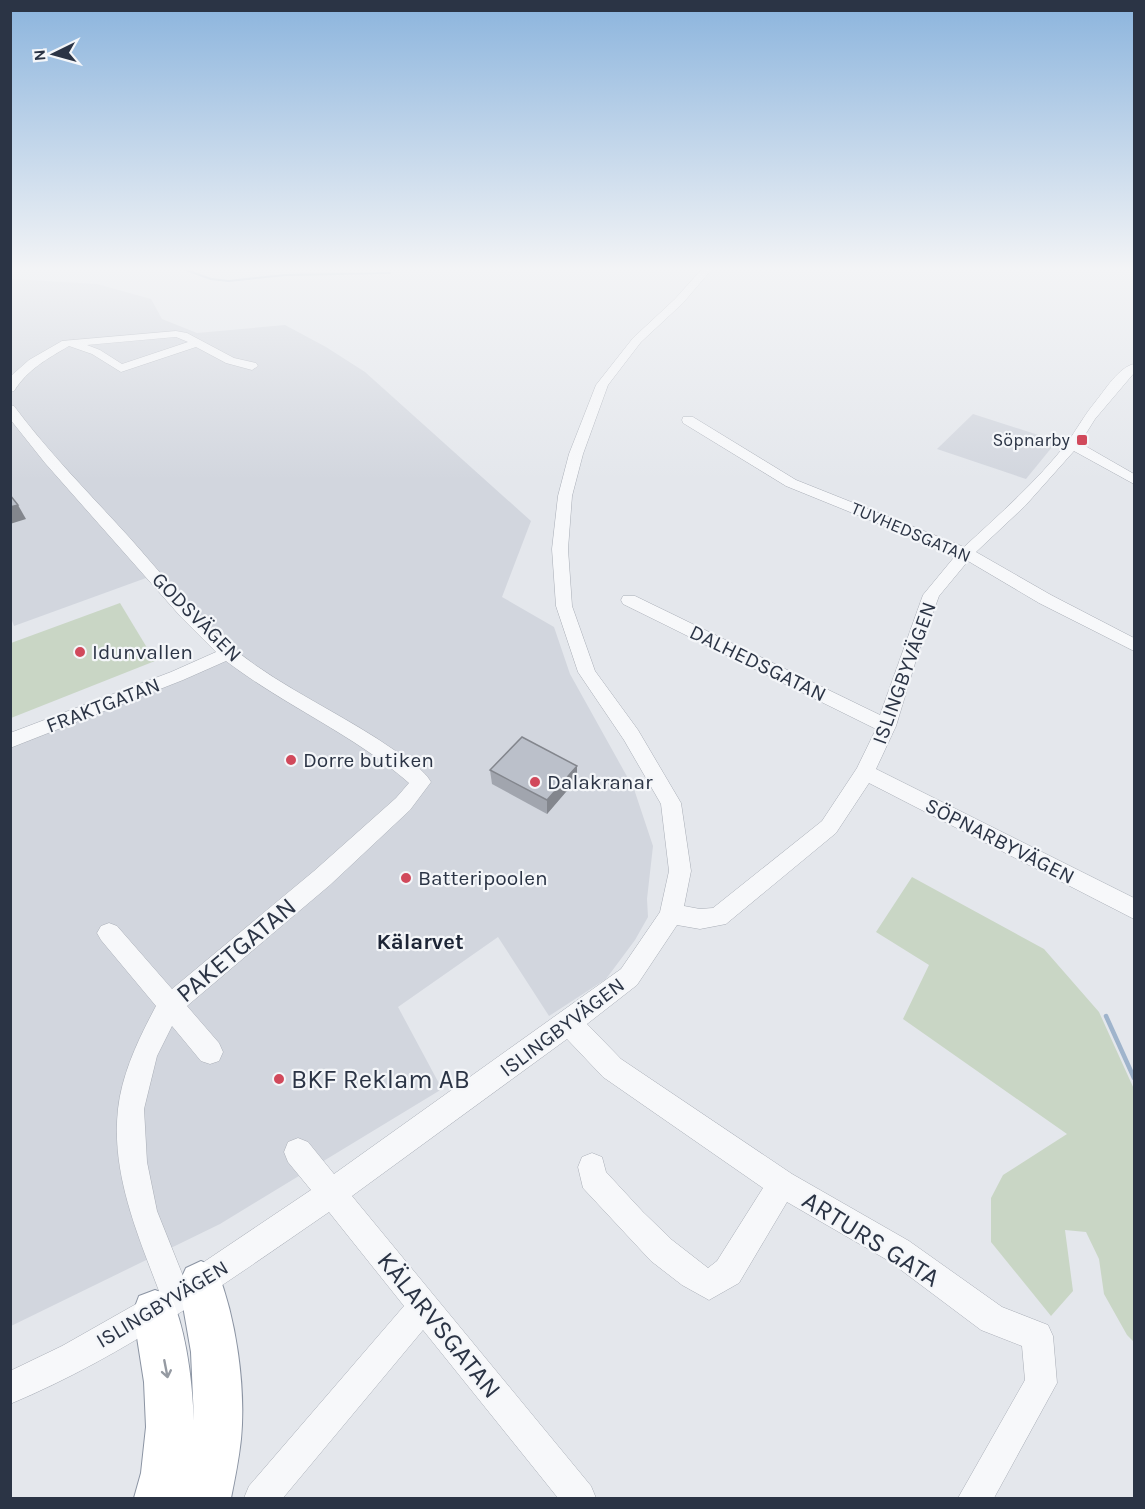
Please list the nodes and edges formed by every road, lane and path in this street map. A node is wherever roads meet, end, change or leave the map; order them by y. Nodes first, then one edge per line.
1 (103, 339) edge
2 (191, 339) edge
3 (638, 339) edge
4 (66, 343) junction
5 (197, 343) junction
6 (252, 366) dead end
7 (1134, 367) edge
8 (10, 388) edge
9 (10, 409) edge
10 (688, 420) dead end
11 (1073, 444) junction
12 (1134, 480) edge
13 (966, 553) junction
14 (629, 600) dead end
15 (1134, 645) edge
16 (228, 653) junction
17 (887, 726) junction
18 (10, 741) edge
19 (865, 772) junction
20 (421, 782) joint
21 (1134, 909) edge
22 (671, 914) junction
23 (109, 933) dead end
24 (169, 1006) junction
25 (569, 1023) junction
26 (210, 1052) dead end
27 (298, 1152) dead end
28 (591, 1167) dead end
29 (782, 1184) junction
30 (332, 1193) junction
31 (178, 1298) junction
32 (424, 1306) junction
33 (10, 1388) edge
34 (159, 1498) edge
35 (206, 1498) edge
36 (261, 1498) edge
37 (579, 1498) edge
38 (975, 1498) edge

1 - 4 street
2 - 5 street
3 - 22 street
4 - 5 street
4 - 8 street
5 - 6 street
7 - 11 street, ISLINGBYVÄGEN
9 - 16 street, GODSVÄGEN
10 - 13 street, TUVHEDSGATAN
11 - 12 street
11 - 13 street, ISLINGBYVÄGEN
13 - 15 street, TUVHEDSGATAN
13 - 17 street, ISLINGBYVÄGEN
14 - 17 street, DALHEDSGATAN
16 - 18 street, FRAKTGATAN
16 - 20 street, GODSVÄGEN
17 - 19 street, ISLINGBYVÄGEN
19 - 21 street, SÖPNARBYVÄGEN
19 - 22 street, ISLINGBYVÄGEN
20 - 24 street, PAKETGATAN
22 - 25 street, ISLINGBYVÄGEN
23 - 24 street
24 - 26 street
24 - 31 street, PAKETGATAN
25 - 29 street, ARTURS GATA
25 - 30 street, ISLINGBYVÄGEN
27 - 30 street, KÄLARVSGATAN
28 - 29 street
29 - 38 street, ARTURS GATA
30 - 31 street, ISLINGBYVÄGEN
30 - 32 street, KÄLARVSGATAN
31 - 33 street, ISLINGBYVÄGEN
31 -> 34 highway
31 - 35 highway
32 - 36 street
32 - 37 street, KÄLARVSGATAN

